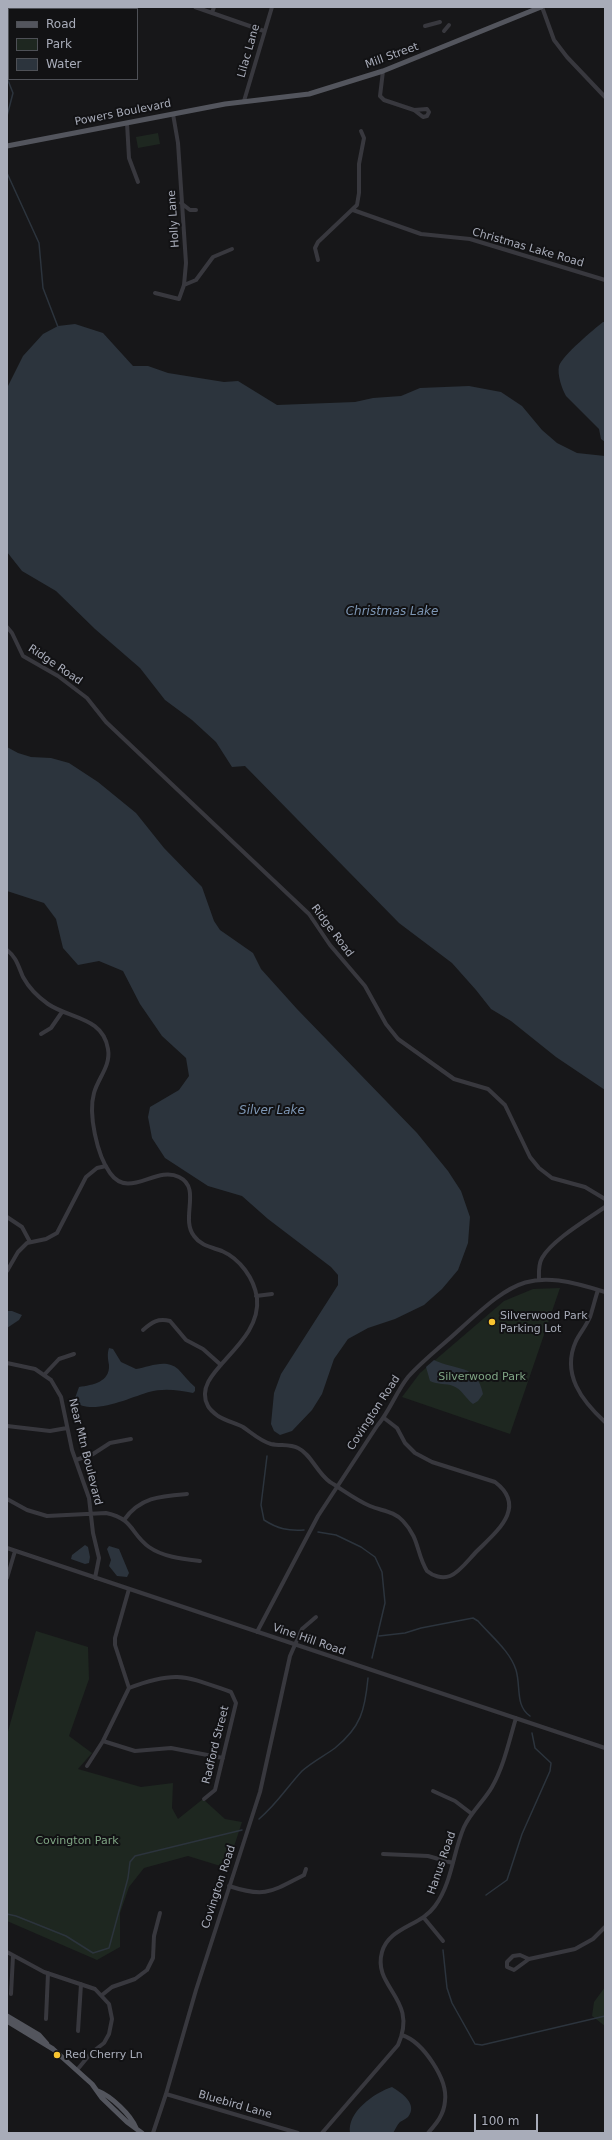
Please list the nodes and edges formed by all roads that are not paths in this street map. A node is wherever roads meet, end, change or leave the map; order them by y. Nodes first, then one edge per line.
1 (195, 7) edge
2 (214, 7) edge
3 (272, 7) edge
4 (541, 7) edge
5 (212, 13) junction
6 (440, 22) dead end
7 (449, 25) dead end
8 (425, 26) dead end
9 (264, 31) junction
10 (444, 31) dead end
11 (383, 71) junction
12 (605, 97) edge
13 (244, 101) junction
14 (414, 110) dead end
15 (173, 114) junction
16 (127, 123) junction
17 (361, 131) dead end
18 (7, 146) edge
19 (138, 182) dead end
20 (181, 203) junction
21 (196, 210) dead end
22 (353, 210) junction
23 (232, 249) dead end
24 (318, 260) dead end
25 (605, 280) edge
26 (184, 284) junction
27 (155, 293) dead end
28 (7, 627) edge
29 (7, 950) edge
30 (62, 1012) junction
31 (41, 1034) dead end
32 (106, 1166) junction
33 (605, 1199) edge
34 (605, 1207) edge
35 (7, 1217) edge
36 (30, 1242) junction
37 (7, 1271) edge
38 (539, 1280) junction
39 (598, 1290) junction
40 (605, 1292) edge
41 (272, 1294) dead end
42 (256, 1296) junction
43 (144, 1330) dead end
44 (74, 1354) dead end
45 (7, 1363) edge
46 (221, 1365) junction
47 (44, 1375) junction
48 (384, 1418) junction
49 (605, 1422) edge
50 (7, 1426) edge
51 (68, 1428) junction
52 (131, 1439) dead end
53 (76, 1460) junction
54 (338, 1486) junction
55 (187, 1494) dead end
56 (7, 1499) edge
57 (91, 1514) junction
58 (124, 1520) junction
59 (7, 1548) edge
60 (15, 1551) junction
61 (200, 1561) dead end
62 (7, 1578) edge
63 (95, 1578) junction
64 (129, 1589) junction
65 (316, 1616) dead end
66 (257, 1632) junction
67 (294, 1644) junction
68 (129, 1688) junction
69 (516, 1718) junction
70 (103, 1741) junction
71 (605, 1748) edge
72 (223, 1758) junction
73 (87, 1766) dead end
74 (433, 1791) dead end
75 (204, 1799) dead end
76 (472, 1814) junction
77 (382, 1854) dead end
78 (453, 1863) junction
79 (306, 1869) dead end
80 (229, 1886) junction
81 (160, 1913) dead end
82 (424, 1918) junction
83 (605, 1928) edge
84 (443, 1940) dead end
85 (7, 1952) edge
86 (13, 1956) junction
87 (528, 1959) junction
88 (48, 1973) junction
89 (81, 1984) junction
90 (11, 1994) dead end
91 (102, 1995) junction
92 (7, 2016) edge
93 (46, 2018) dead end
94 (7, 2021) edge
95 (78, 2031) dead end
96 (402, 2035) junction
97 (48, 2045) junction
98 (77, 2070) junction
99 (166, 2094) junction
100 (142, 2133) edge
101 (153, 2133) edge
102 (298, 2133) edge
103 (322, 2133) edge
104 (428, 2133) edge

1 - 5 street
2 - 5 street
3 - 9 street, Lilac Lane
4 - 11 main road, Mill Street
4 - 12 street
5 - 9 street
6 - 8 street
7 - 10 street
9 - 13 street, Lilac Lane
11 - 13 main road, Mill Street
11 - 14 street
13 - 15 main road, Powers Boulevard
15 - 16 main road, Powers Boulevard
15 - 20 street, Holly Lane
16 - 18 main road, Powers Boulevard
16 - 19 street
17 - 22 street
20 - 21 street
20 - 26 street, Holly Lane
22 - 24 street
22 - 25 street, Christmas Lake Road
23 - 26 street
26 - 27 street, Holly Lane
28 - 33 street, Ridge Road
29 - 30 street
30 - 31 street
30 - 32 street
32 - 36 street
32 - 42 street
34 - 38 street
35 - 36 street
36 - 37 street
38 - 39 street, Covington Road
38 - 48 street, Covington Road
39 - 40 street, Covington Road
39 - 49 street
41 - 42 street
42 - 46 street
43 - 46 street
44 - 47 street
45 - 47 street, Near Mtn Boulevard
46 - 54 street
47 - 51 street, Near Mtn Boulevard
48 - 54 street, Covington Road
48 - 54 street
50 - 51 street
51 - 53 street, Near Mtn Boulevard
52 - 53 street
53 - 57 street, Near Mtn Boulevard
54 - 66 street, Covington Road
55 - 58 street
56 - 57 street
57 - 58 street
57 - 63 street, Near Mtn Boulevard
58 - 61 street
59 - 60 street, Vine Hill Road
60 - 62 street
60 - 63 street, Vine Hill Road
63 - 64 street, Vine Hill Road
64 - 66 street, Vine Hill Road
64 - 68 street
65 - 67 street, Covington Road
66 - 67 street, Vine Hill Road
67 - 69 street, Vine Hill Road
67 - 80 street, Covington Road
68 - 70 street
68 - 72 street, Radford Street
69 - 71 street, Vine Hill Road
69 - 76 street, Hanus Road
70 - 72 street
70 - 73 street
72 - 75 street, Radford Street
74 - 76 street
76 - 78 street, Hanus Road
77 - 78 street
78 - 82 street, Hanus Road
79 - 80 street
80 - 99 street, Covington Road
81 - 91 street
82 - 84 street
82 - 96 street, Hanus Road
83 - 87 street
85 - 86 street
86 - 88 street
86 - 90 street
87 - 87 street
88 - 89 street
88 - 93 street
89 - 91 street
89 - 95 street
91 - 98 street
92 - 97 main road
94 - 97 main road
96 - 103 street, Hanus Road
96 - 104 street
97 - 98 main road
98 - 100 main road
99 - 101 street, Covington Road
99 - 102 street, Bluebird Lane

